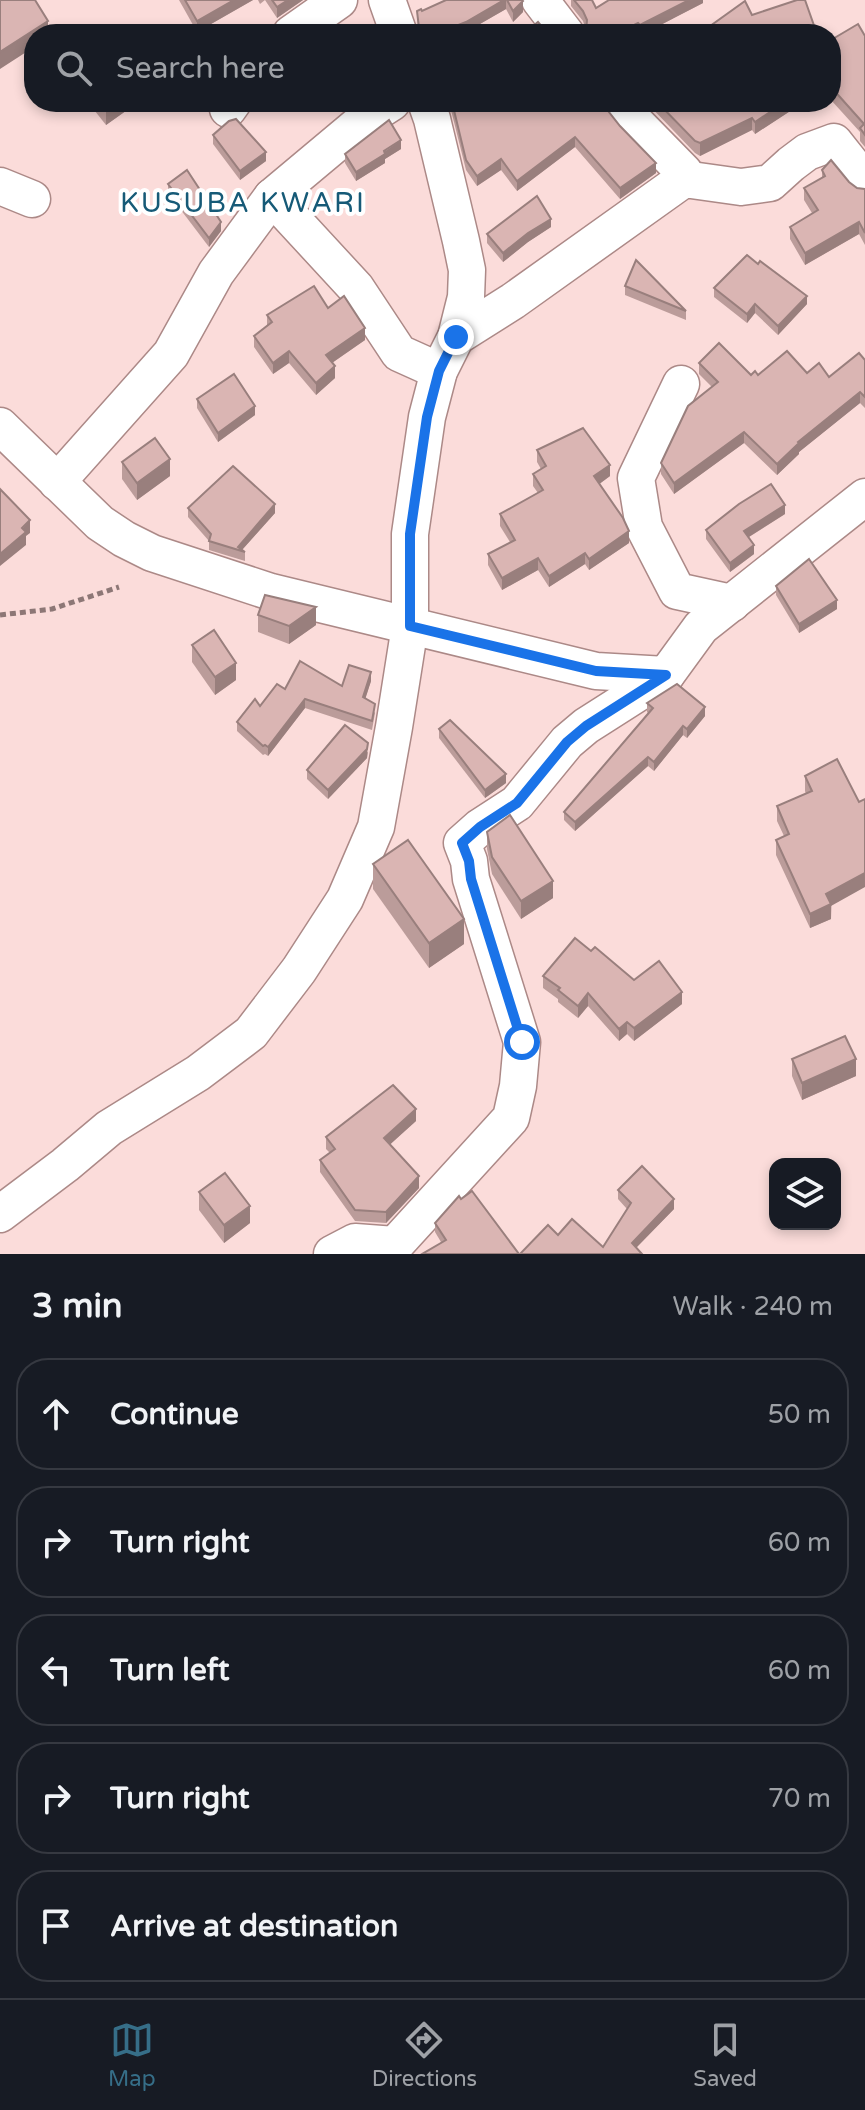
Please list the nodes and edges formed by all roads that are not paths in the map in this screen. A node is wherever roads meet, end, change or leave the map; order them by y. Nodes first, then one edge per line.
1 (339, 0) edge
2 (387, 0) edge
3 (540, 0) edge
4 (305, 24) edge
5 (395, 24) edge
6 (558, 24) edge
7 (376, 112) edge
8 (430, 112) edge
9 (627, 112) edge
10 (684, 179) junction
11 (865, 181) edge
12 (272, 197) junction
13 (456, 337) junction
14 (439, 371) junction
15 (681, 384) dead end
16 (0, 426) edge
17 (57, 482) junction
18 (865, 497) edge
19 (732, 603) junction
20 (410, 626) junction
21 (666, 675) junction
22 (0, 1214) edge
23 (332, 1254) edge

1 - 4 street
2 - 5 street
3 - 6 street
7 - 12 street
8 - 13 street
9 - 10 street
10 - 11 street
10 - 13 street
12 - 14 street
12 - 17 street
13 - 14 street
14 - 20 street
15 - 19 street
16 - 17 street
17 - 20 street
18 - 19 street
19 - 21 street
20 - 21 street
20 - 22 street
21 - 23 street

